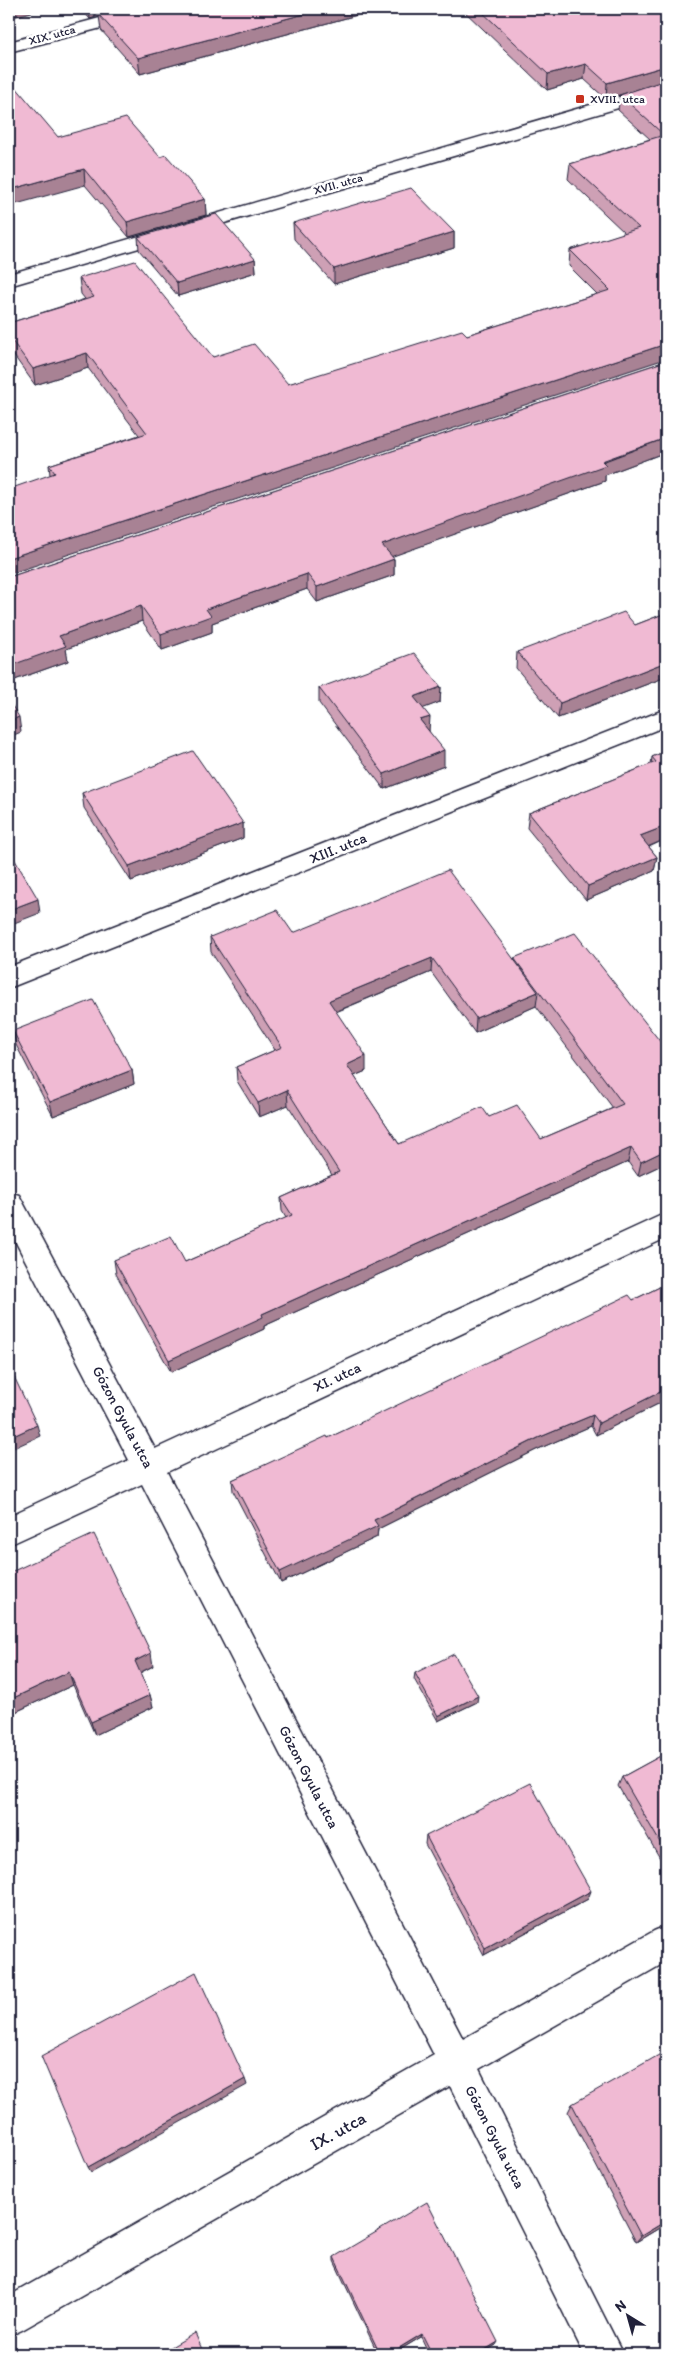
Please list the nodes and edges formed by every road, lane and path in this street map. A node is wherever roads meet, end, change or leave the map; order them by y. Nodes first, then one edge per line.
1 (152, 9) edge
2 (9, 46) edge
3 (666, 88) edge
4 (9, 280) edge
5 (666, 718) edge
6 (9, 978) edge
7 (9, 1203) edge
8 (666, 1225) edge
9 (148, 1465) junction
10 (9, 1531) edge
11 (666, 1943) edge
12 (458, 2064) junction
13 (9, 2317) edge
14 (604, 2354) edge

1 - 2 street, XIX. utca
3 - 4 street, XVII. utca
5 - 6 street, XIII. utca
7 - 9 street, Gózon Gyula utca
8 - 9 street, XI. utca
9 - 10 street, XI. utca
9 - 12 street, Gózon Gyula utca
11 - 12 street, IX. utca
12 - 13 street, IX. utca
12 - 14 street, Gózon Gyula utca

